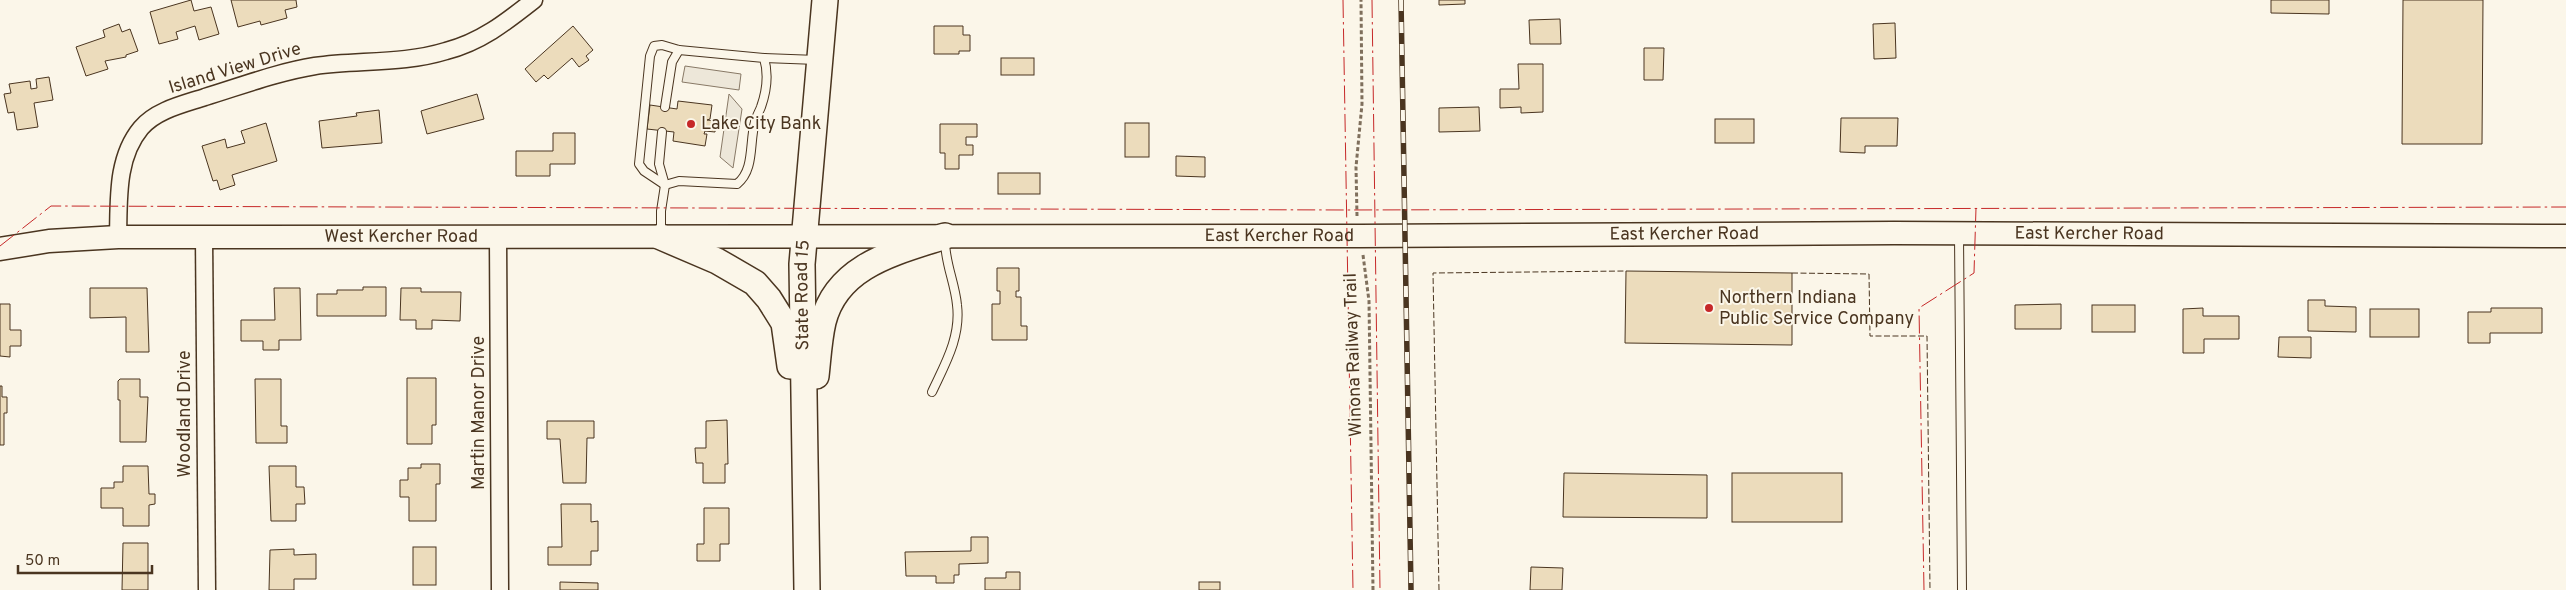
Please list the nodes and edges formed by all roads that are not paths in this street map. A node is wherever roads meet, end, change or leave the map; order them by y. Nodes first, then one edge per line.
1 (534, 0) edge
2 (825, 0) edge
3 (679, 50) junction
4 (764, 58) junction
5 (819, 60) junction
6 (666, 107) dead end
7 (662, 132) dead end
8 (665, 185) junction
9 (1959, 233) junction
10 (944, 236) junction
11 (2566, 236) edge
12 (118, 237) junction
13 (204, 237) junction
14 (498, 237) junction
15 (662, 237) junction
16 (803, 237) junction
17 (0, 249) edge
18 (932, 392) dead end
19 (804, 468) junction
20 (207, 590) edge
21 (500, 590) edge
22 (807, 590) edge
23 (1962, 590) edge

1 - 12 street, Island View Drive
2 - 5 main road, State Road 15
3 - 4 lane
3 - 6 lane
3 - 8 lane
4 - 5 lane
4 - 8 lane
5 - 16 main road, State Road 15
7 - 8 lane
8 - 15 lane
9 - 10 main road, East Kercher Road
9 - 11 main road, East Kercher Road
9 - 23 lane
10 - 16 main road, East Kercher Road
10 - 18 lane
10 - 19 main road
12 - 13 main road, West Kercher Road
12 - 17 main road, West Kercher Road
13 - 14 main road, West Kercher Road
13 - 20 street, Woodland Drive
14 - 15 main road, West Kercher Road
14 - 21 street, Martin Manor Drive
15 - 16 main road, West Kercher Road
15 - 19 main road
16 - 19 main road, State Road 15
19 - 22 main road, State Road 15

